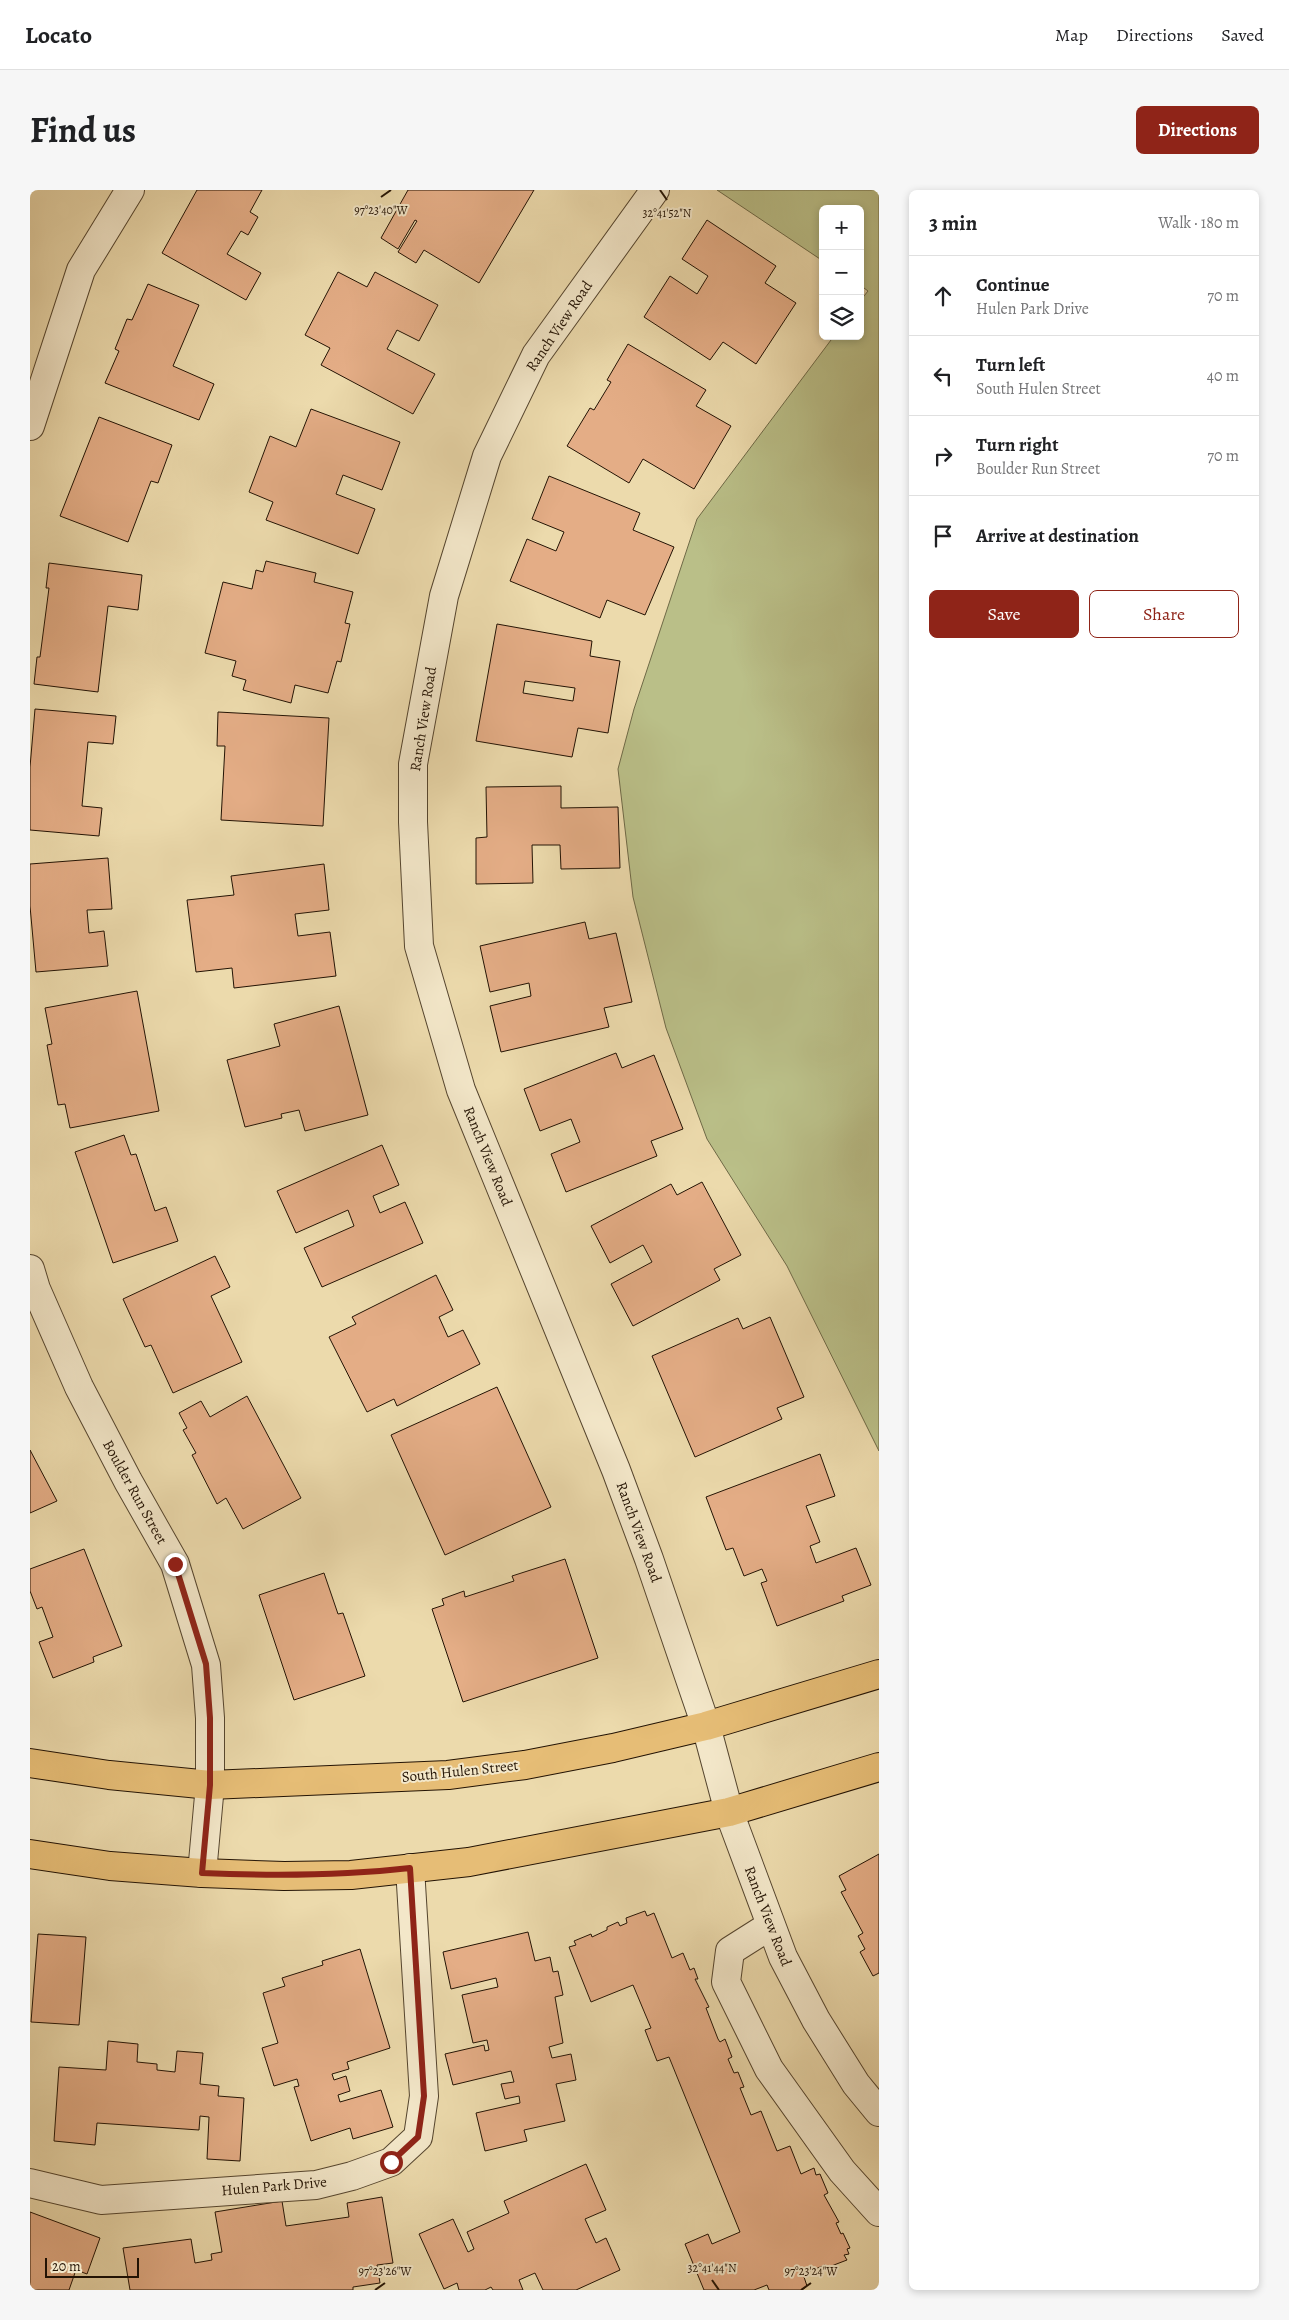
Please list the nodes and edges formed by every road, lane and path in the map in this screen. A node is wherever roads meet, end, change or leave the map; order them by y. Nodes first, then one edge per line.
1 (130, 190) edge
2 (655, 190) edge
3 (30, 426) edge
4 (30, 1269) edge
5 (879, 1674) edge
6 (706, 1726) junction
7 (30, 1763) edge
8 (879, 1767) edge
9 (210, 1785) junction
10 (729, 1812) junction
11 (30, 1854) edge
12 (410, 1868) junction
13 (202, 1873) junction
14 (770, 1924) junction
15 (879, 2112) edge
16 (30, 2183) edge
17 (879, 2212) edge

1 - 3 street
2 - 6 street, Ranch View Road
4 - 9 street, Boulder Run Street
5 - 6 main road, South Hulen Street
6 - 9 main road, South Hulen Street
6 - 10 street, Ranch View Road
7 - 9 main road, South Hulen Street
8 - 10 main road
9 - 13 street, Boulder Run Street
10 - 12 main road
10 - 14 street, Ranch View Road
11 - 13 main road
12 - 13 main road
12 - 16 street, Hulen Park Drive
14 - 15 street, Ranch View Road
14 - 17 street

